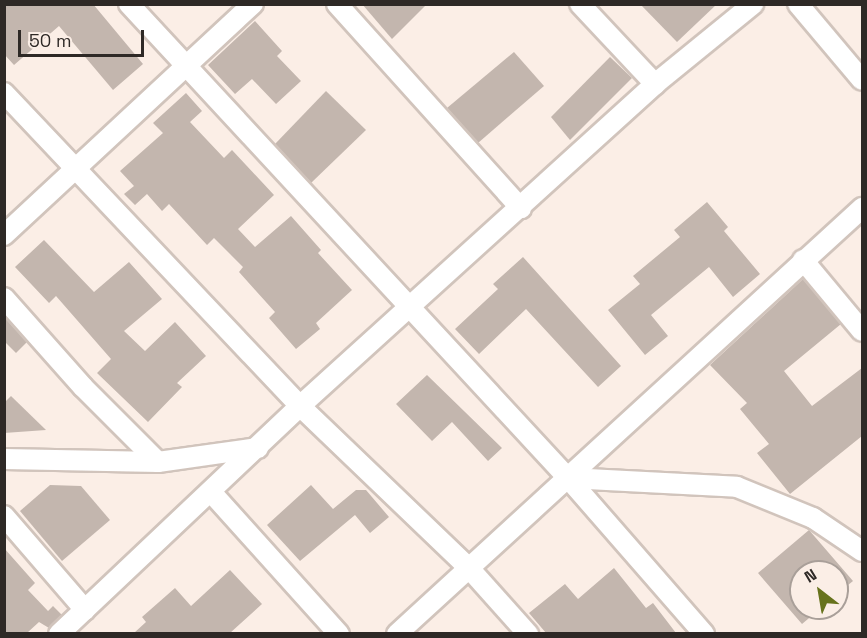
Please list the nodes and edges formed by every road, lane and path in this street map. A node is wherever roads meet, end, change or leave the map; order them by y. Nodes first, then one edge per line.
1 (129, 4) edge
2 (254, 4) edge
3 (338, 4) edge
4 (580, 4) edge
5 (753, 4) edge
6 (798, 4) edge
7 (187, 67) junction
8 (862, 80) edge
9 (655, 84) junction
10 (4, 93) edge
11 (76, 169) junction
12 (521, 208) junction
13 (862, 208) edge
14 (4, 235) edge
15 (803, 260) junction
16 (4, 298) edge
17 (411, 308) junction
18 (862, 331) edge
19 (300, 406) junction
20 (258, 448) junction
21 (4, 459) edge
22 (158, 462) junction
23 (568, 478) junction
24 (211, 492) junction
25 (4, 516) edge
26 (862, 551) edge
27 (469, 568) junction
28 (85, 610) junction
29 (59, 633) edge
30 (339, 633) edge
31 (397, 633) edge
32 (528, 633) edge
33 (704, 633) edge

1 - 7 street
2 - 7 street
3 - 12 street
4 - 9 street
5 - 9 street
6 - 8 street
7 - 11 street
7 - 17 street
9 - 12 street
10 - 11 street
11 - 14 street
11 - 19 street
12 - 17 street
13 - 15 street
15 - 18 street
15 - 23 street
16 - 22 street
17 - 19 street
17 - 23 street
19 - 20 street
19 - 27 street
20 - 22 street
20 - 24 street
21 - 22 street
23 - 26 street
23 - 27 street
23 - 33 street
24 - 28 street
24 - 30 street
25 - 28 street
27 - 31 street
27 - 32 street
28 - 29 street

